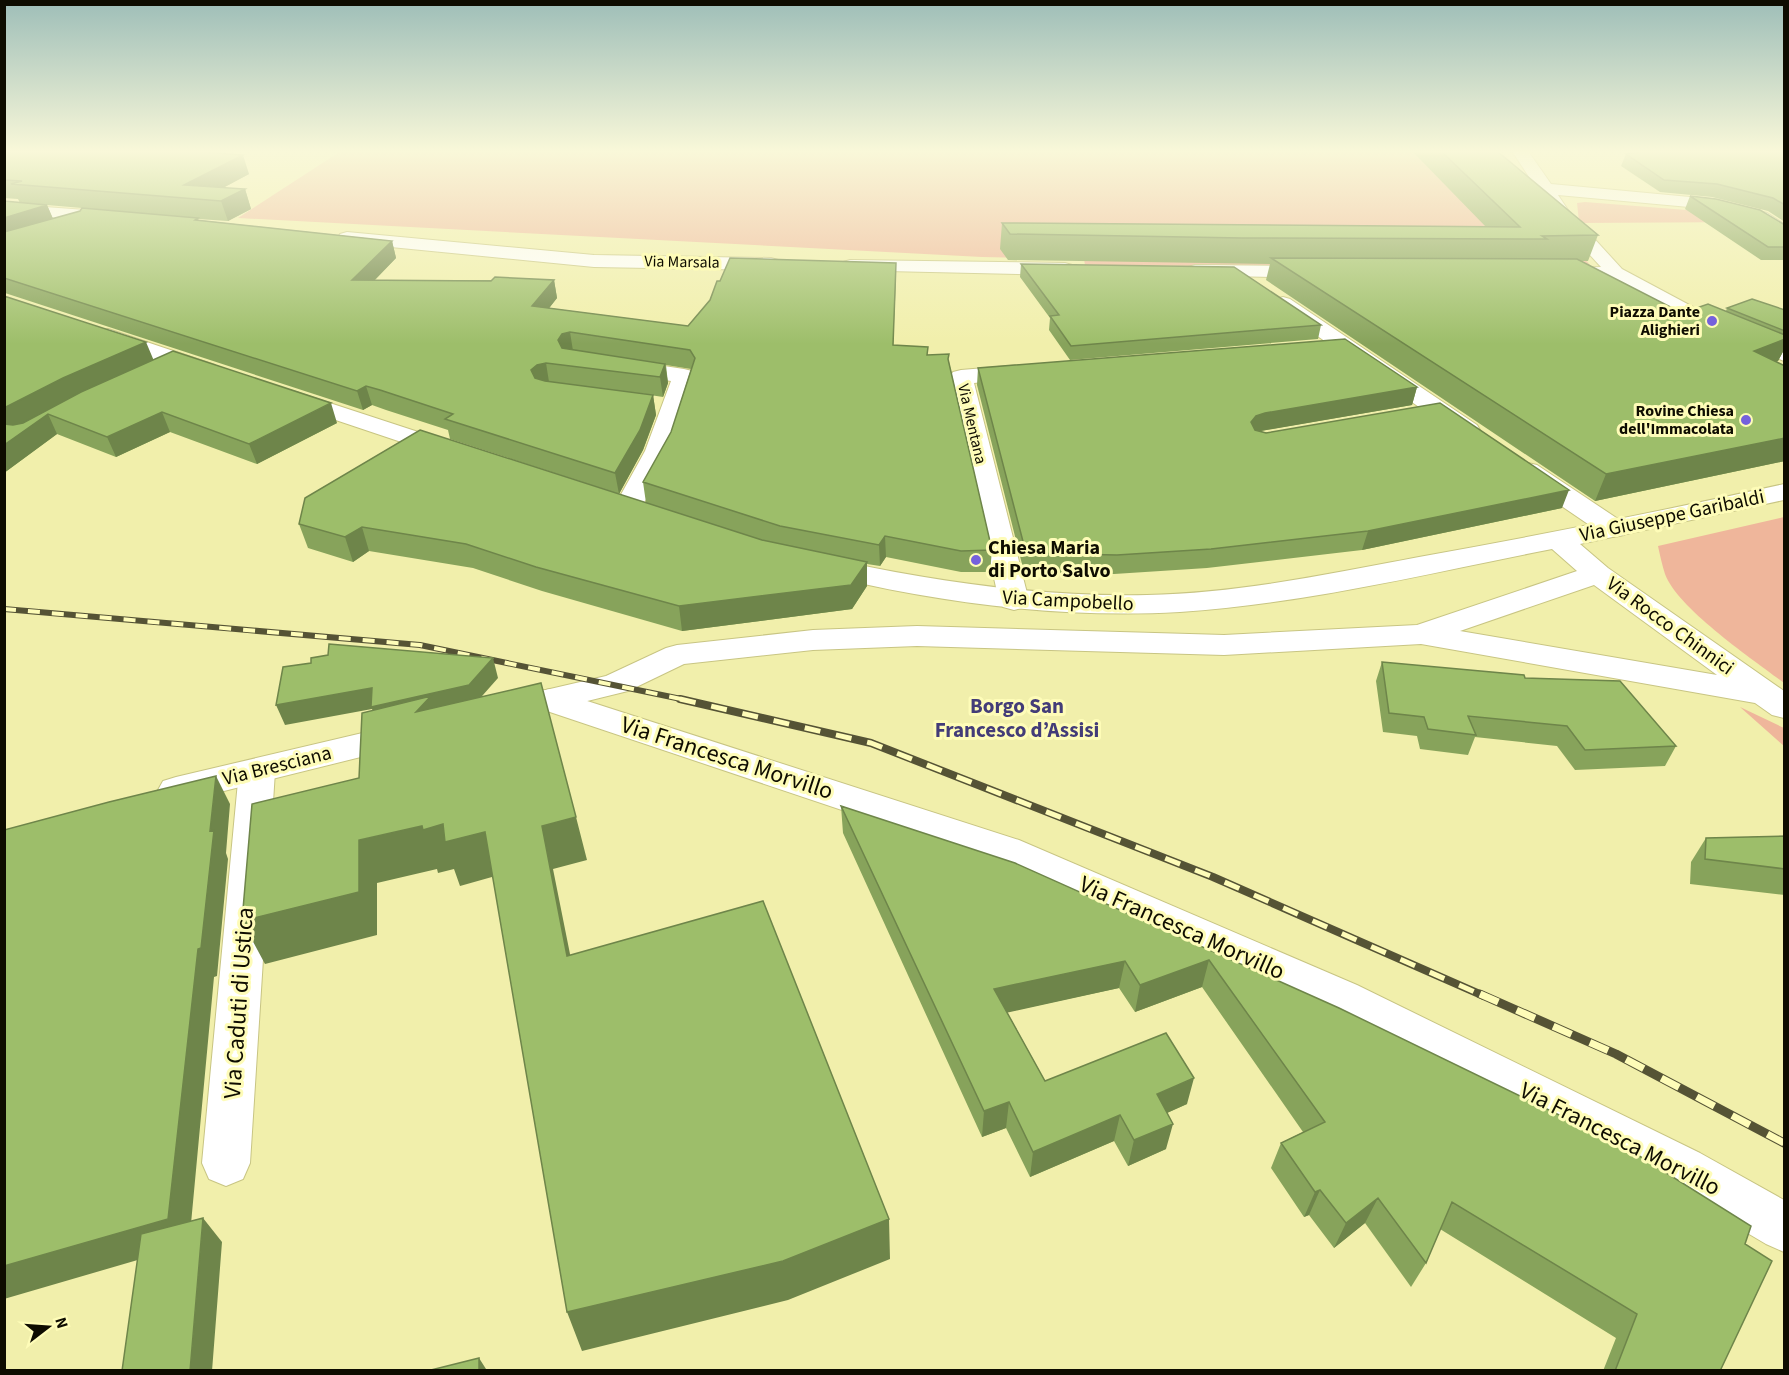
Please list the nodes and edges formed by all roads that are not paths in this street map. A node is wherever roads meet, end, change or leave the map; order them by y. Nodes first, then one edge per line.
1 (86, 215) edge
2 (1563, 215) edge
3 (1756, 215) edge
4 (96, 216) junction
5 (131, 219) edge
6 (50, 230) edge
7 (1785, 232) edge
8 (333, 237) edge
9 (793, 265) edge
10 (828, 266) edge
11 (1085, 269) edge
12 (1179, 271) edge
13 (1237, 272) junction
14 (1332, 272) edge
15 (1535, 273) edge
16 (1614, 273) junction
17 (80, 327) edge
18 (1344, 346) junction
19 (1309, 349) edge
20 (1785, 354) edge
21 (178, 360) junction
22 (596, 363) edge
23 (1042, 370) edge
24 (145, 374) edge
25 (234, 378) edge
26 (268, 390) edge
27 (1439, 410) junction
28 (1403, 416) edge
29 (481, 460) edge
30 (1785, 492) edge
31 (627, 509) edge
32 (1614, 529) junction
33 (1559, 541) junction
34 (797, 561) edge
35 (1598, 574) junction
36 (1014, 601) junction
37 (1421, 634) junction
38 (550, 700) junction
39 (1773, 700) edge
40 (471, 719) edge
41 (437, 727) edge
42 (257, 771) junction
43 (143, 798) edge
44 (226, 1163) dead end
45 (1785, 1227) edge

1 - 4 street
2 - 16 street
3 - 7 street
4 - 5 street
4 - 6 street
8 - 9 street, Via Marsala
10 - 11 street
12 - 13 street
13 - 14 street
13 - 18 street
15 - 16 street
16 - 20 street
17 - 21 street
18 - 19 street
18 - 27 street
21 - 24 street
21 - 25 street
22 - 31 street
23 - 36 street, Via Mentana
26 - 29 street
27 - 28 street
27 - 32 street
30 - 32 street, Via Giuseppe Garibaldi
32 - 33 street, Via Giuseppe Garibaldi
33 - 35 street, Via Rocco Chinnici
33 - 36 street, Via Campobello
34 - 36 street, Via Campobello
35 - 37 street
35 - 39 street, Via Rocco Chinnici
37 - 38 street
37 - 39 street
38 - 40 street
38 - 45 street, Via Francesca Morvillo
41 - 42 street, Via Bresciana
42 - 43 street, Via Bresciana
42 - 44 street, Via Caduti di Ustica

